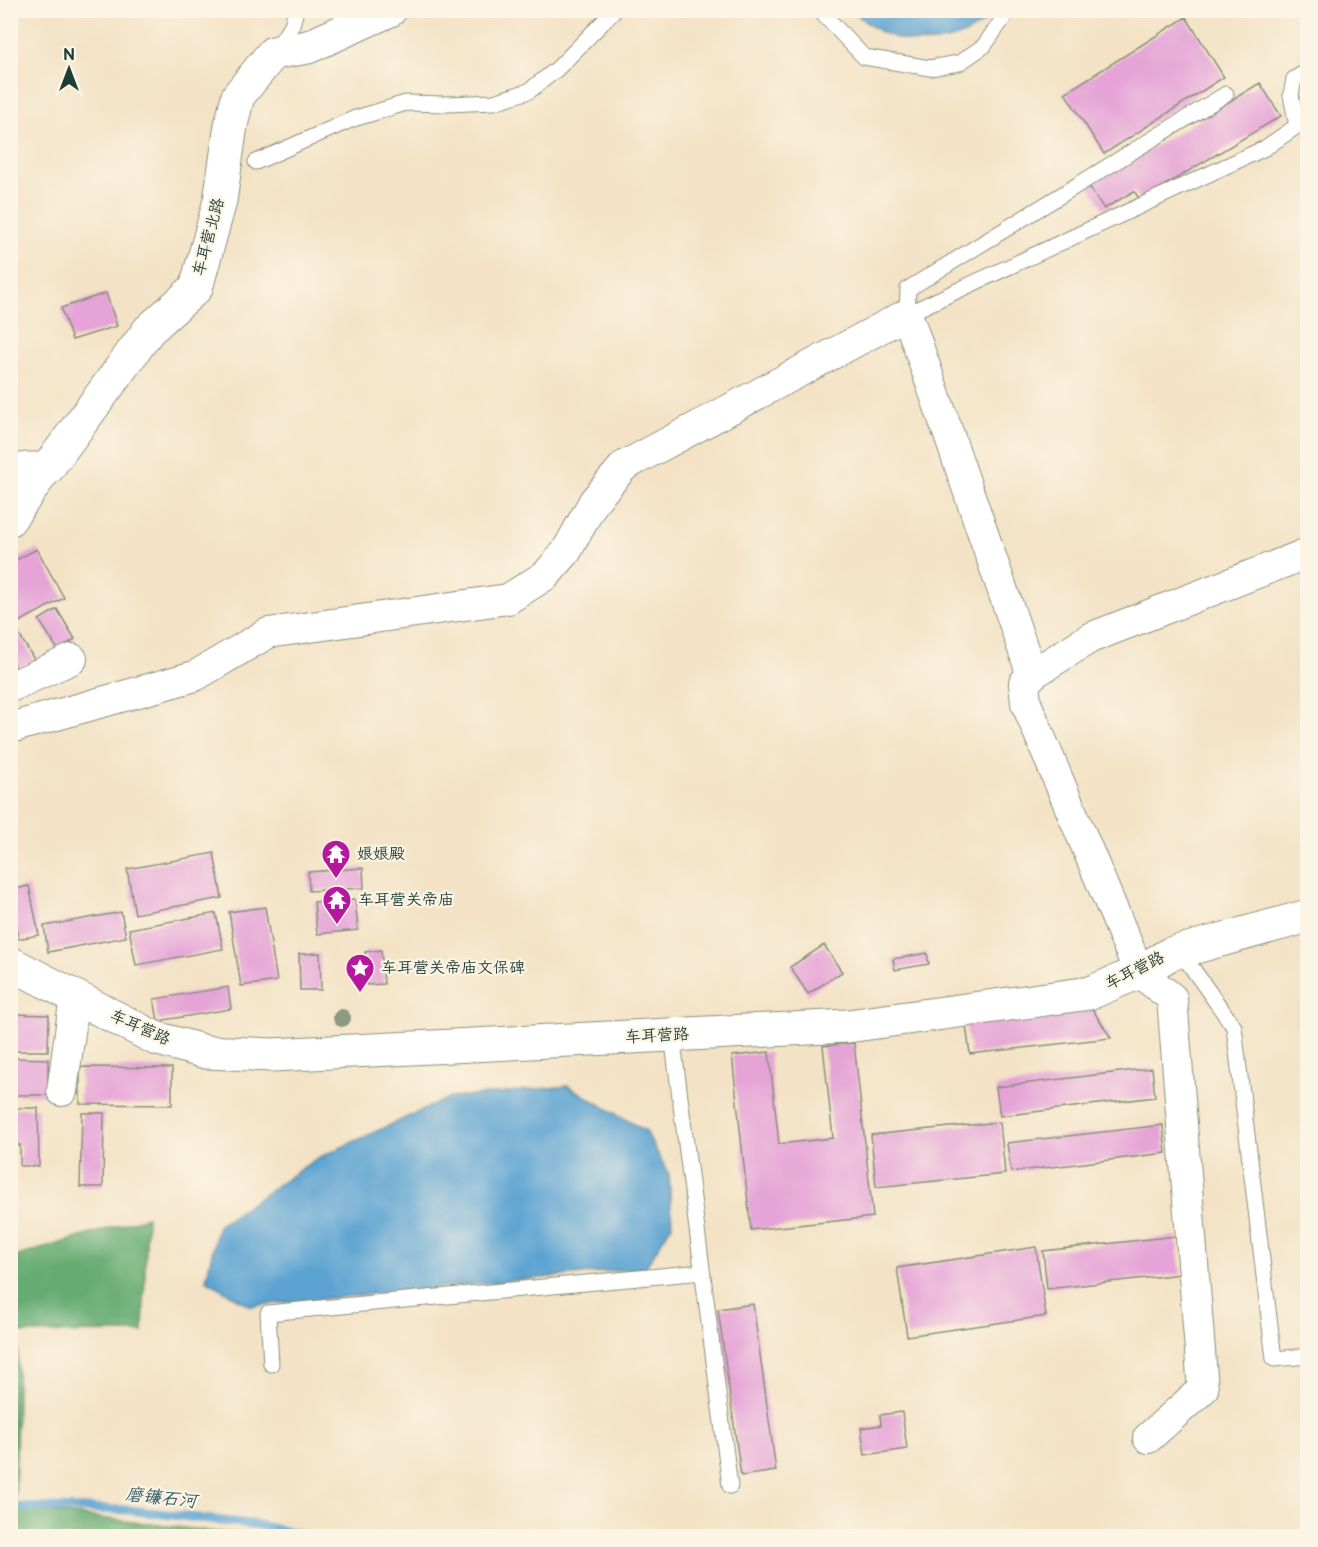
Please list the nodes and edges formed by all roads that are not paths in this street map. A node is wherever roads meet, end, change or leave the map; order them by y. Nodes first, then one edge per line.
1 (296, 10) edge
2 (390, 10) edge
3 (615, 10) edge
4 (822, 10) edge
5 (1009, 10) edge
6 (273, 52) junction
7 (1308, 71) edge
8 (1226, 94) dead end
9 (256, 162) dead end
10 (908, 315) junction
11 (47, 469) junction
12 (10, 473) edge
13 (10, 521) edge
14 (1308, 553) edge
15 (72, 659) dead end
16 (1032, 675) junction
17 (10, 687) edge
18 (10, 728) edge
19 (1308, 916) edge
20 (1180, 951) junction
21 (10, 963) edge
22 (1139, 972) junction
23 (75, 996) junction
24 (672, 1035) junction
25 (63, 1091) dead end
26 (702, 1272) junction
27 (1308, 1356) edge
28 (272, 1365) dead end
29 (1148, 1438) dead end
30 (730, 1486) dead end

1 - 6 lane
2 - 6 street
3 - 9 lane
4 - 5 lane
6 - 11 street, 车耳营北路
7 - 10 lane
8 - 10 lane
10 - 16 street
10 - 18 street
11 - 12 street
11 - 13 street
14 - 16 street
15 - 17 street
16 - 22 street
19 - 20 street, 车耳营路
20 - 22 street, 车耳营路
20 - 27 lane
21 - 23 street, 车耳营路
22 - 24 street, 车耳营路
22 - 29 street
23 - 24 street, 车耳营路
23 - 25 street
24 - 26 lane
26 - 28 lane
26 - 30 lane

